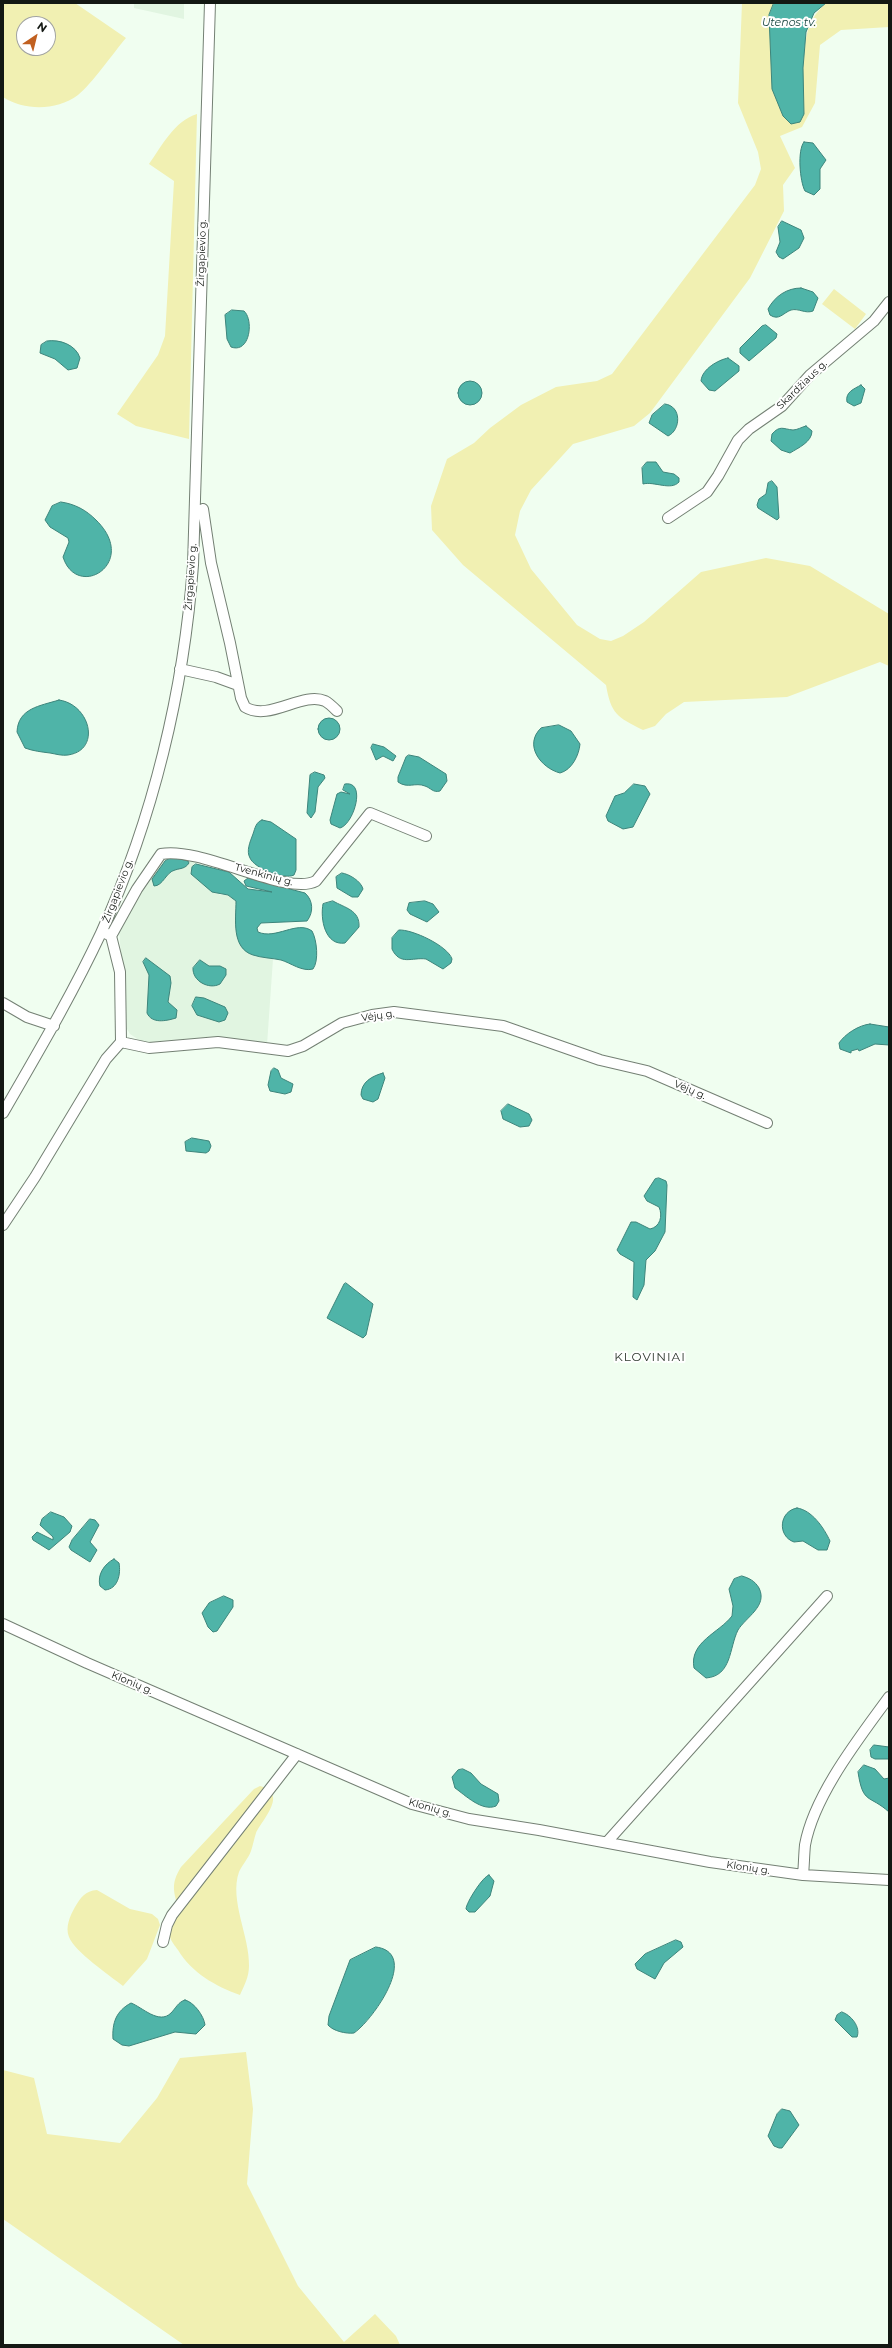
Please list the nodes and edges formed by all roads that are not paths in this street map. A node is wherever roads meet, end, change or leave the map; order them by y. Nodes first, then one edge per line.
1 (210, 3) edge
2 (889, 302) edge
3 (203, 509) dead end
4 (668, 518) dead end
5 (180, 669) junction
6 (238, 685) junction
7 (338, 711) dead end
8 (426, 836) dead end
9 (106, 933) junction
10 (3, 1003) edge
11 (54, 1026) junction
12 (121, 1042) junction
13 (3, 1113) edge
14 (767, 1123) dead end
15 (3, 1225) edge
16 (827, 1596) dead end
17 (3, 1624) edge
18 (889, 1697) edge
19 (297, 1754) junction
20 (607, 1842) junction
21 (803, 1875) junction
22 (889, 1880) edge
23 (163, 1942) dead end

1 - 5 street, Žirgapievio g.
2 - 4 street, Skardžiaus g.
3 - 6 street
5 - 6 street
5 - 9 street, Žirgapievio g.
6 - 7 street
8 - 9 street, Tvenkinių g.
9 - 11 street, Žirgapievio g.
9 - 12 street
10 - 11 street
11 - 13 street, Žirgapievio g.
12 - 14 street, Vėjų g.
12 - 15 street
16 - 20 street
17 - 19 street, Klonių g.
18 - 21 street
19 - 20 street, Klonių g.
19 - 23 street
20 - 21 street, Klonių g.
21 - 22 street, Klonių g.

